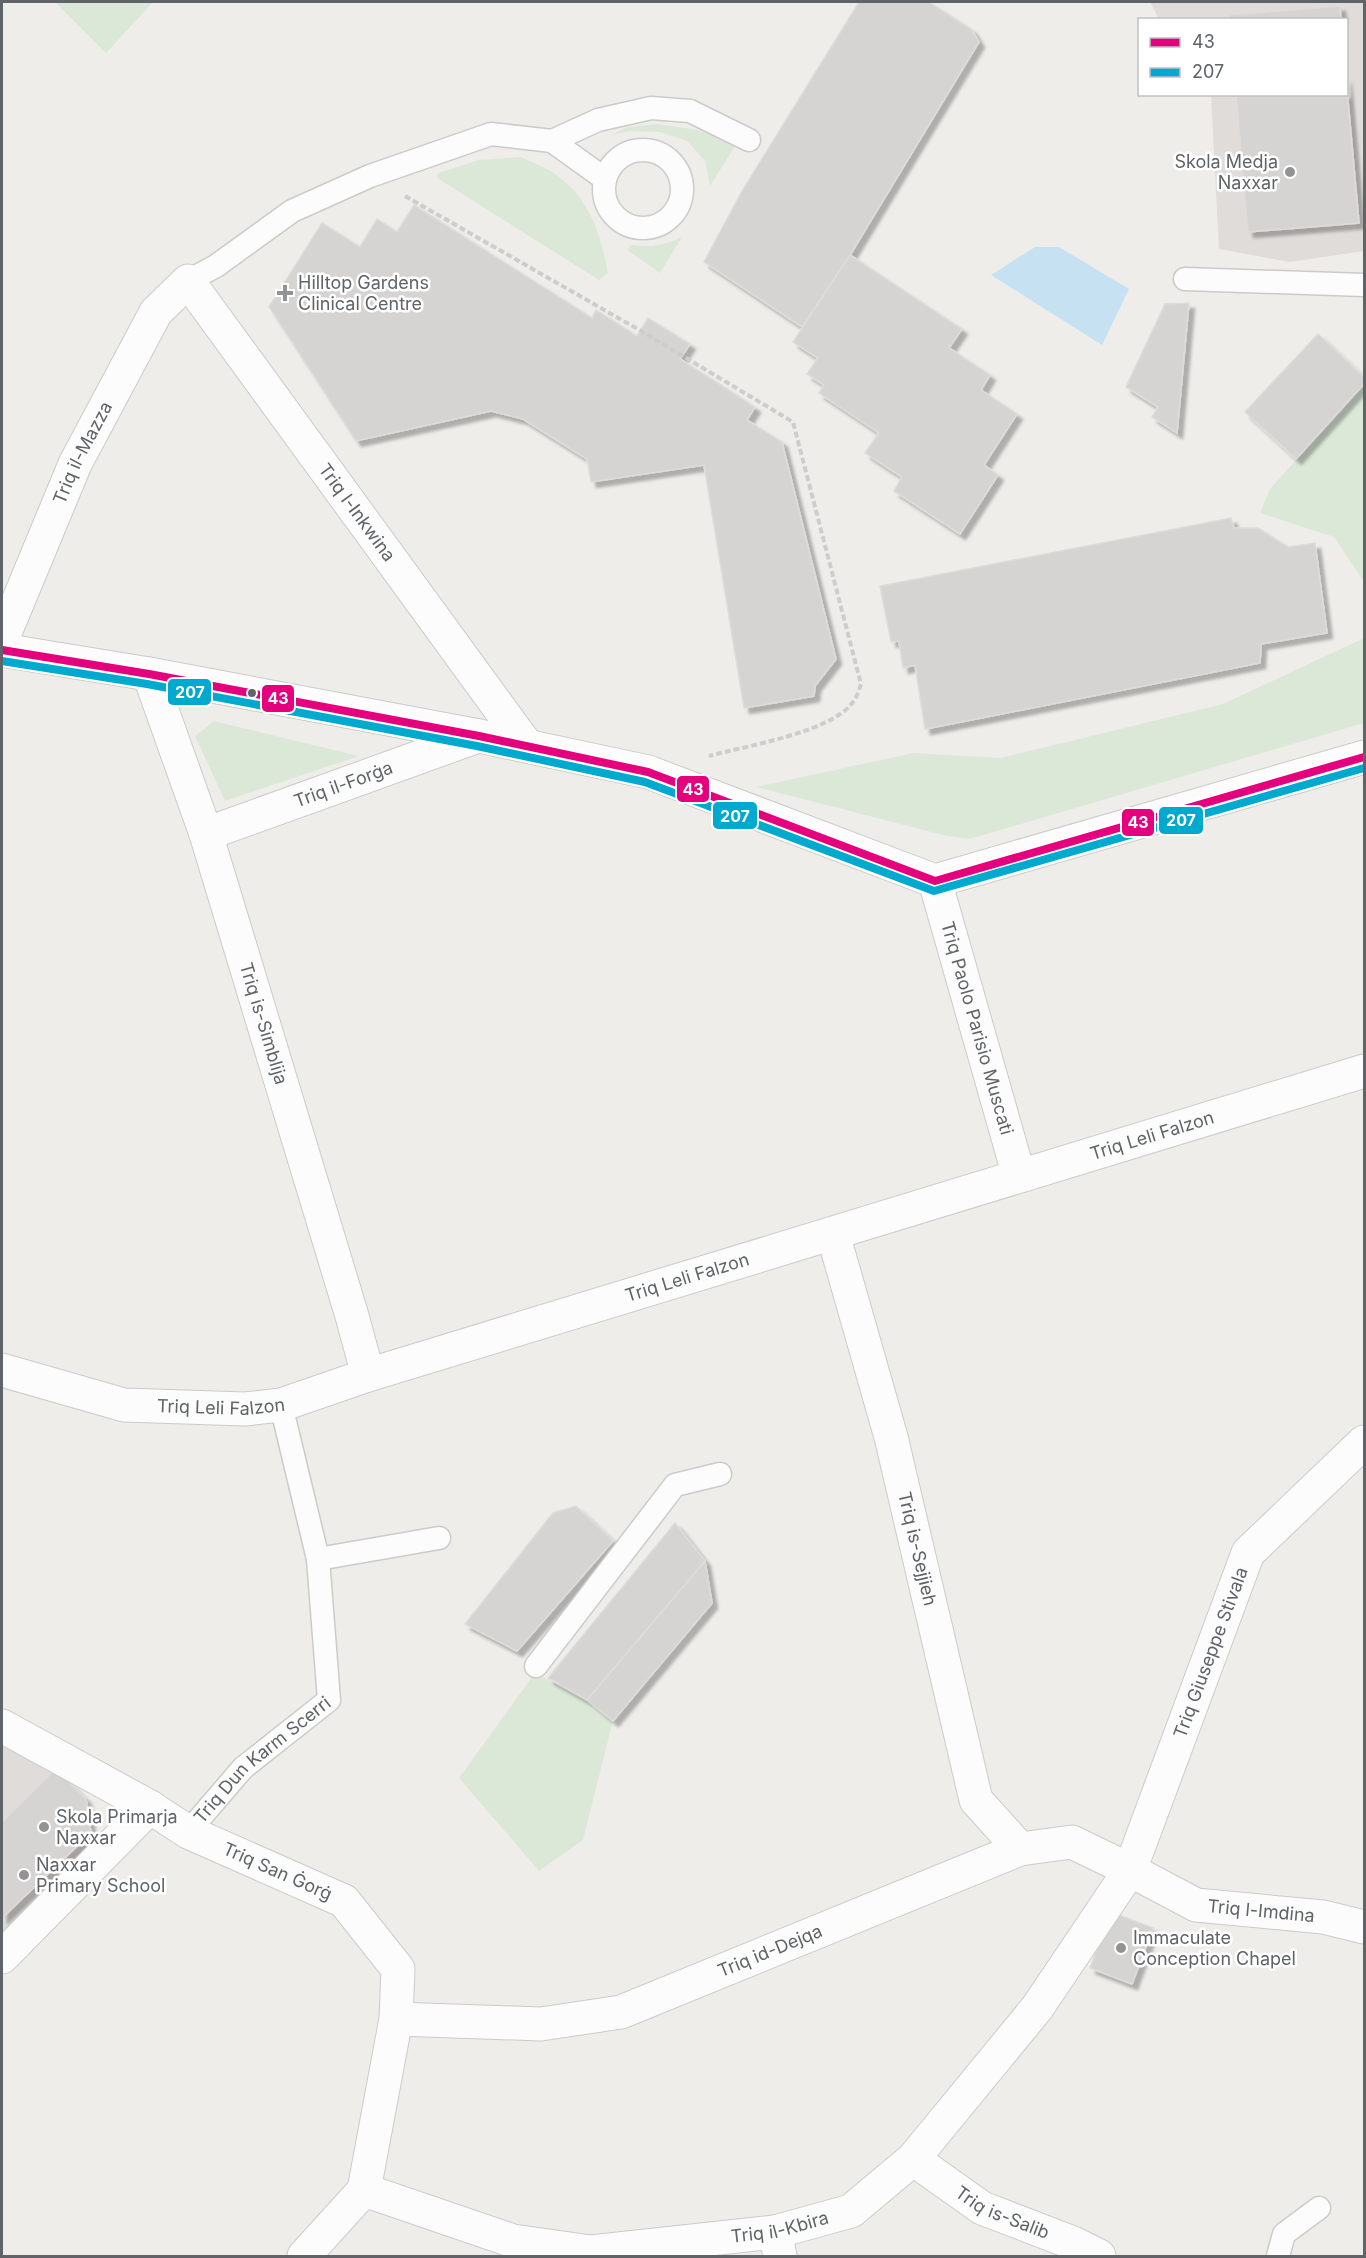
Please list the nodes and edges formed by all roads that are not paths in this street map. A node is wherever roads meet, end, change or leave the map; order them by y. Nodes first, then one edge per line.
1 (749, 140) dead end
2 (552, 141) junction
3 (605, 179) dead end
4 (1185, 279) dead end
5 (188, 281) junction
6 (1365, 285) edge
7 (2, 640) edge
8 (2, 650) edge
9 (149, 674) junction
10 (479, 736) junction
11 (527, 746) junction
12 (1365, 757) edge
13 (206, 834) junction
14 (935, 881) junction
15 (1365, 1071) edge
16 (1019, 1176) junction
17 (833, 1234) junction
18 (368, 1376) junction
19 (4, 1378) edge
20 (281, 1405) junction
21 (1365, 1442) edge
22 (720, 1474) dead end
23 (439, 1538) dead end
24 (318, 1559) junction
25 (536, 1666) dead end
26 (2, 1726) edge
27 (150, 1807) junction
28 (188, 1832) junction
29 (1020, 1849) junction
30 (1130, 1870) junction
31 (1365, 1927) edge
32 (2, 1957) edge
33 (396, 2019) junction
34 (913, 2158) junction
35 (364, 2190) junction
36 (1319, 2208) dead end
37 (777, 2244) edge
38 (304, 2256) edge
39 (1099, 2256) edge
40 (1278, 2256) edge

1 - 2 lane
2 - 3 lane
2 - 5 lane
4 - 6 lane
5 - 7 street, Triq il-Mazza
5 - 11 street, Triq l-Inkwina
8 - 9 street
9 - 10 street
9 - 13 street, Triq is-Simblija
10 - 11 street
10 - 13 street, Triq il-Forġa
11 - 14 street
12 - 14 street
13 - 18 street, Triq is-Simblija
14 - 16 street, Triq Paolo Parisio Muscati
15 - 16 street, Triq Leli Falzon
16 - 17 street, Triq Leli Falzon
17 - 18 street, Triq Leli Falzon
17 - 29 street, Triq is-Sejjieh
18 - 20 street, Triq Leli Falzon
19 - 20 street, Triq Leli Falzon
20 - 24 lane, Triq Dun Karm Scerri
21 - 30 street, Triq Giuseppe Stivala
22 - 25 lane
23 - 24 lane
24 - 28 lane, Triq Dun Karm Scerri
26 - 27 street, Triq San Ġorġ
27 - 28 street, Triq San Ġorġ
27 - 32 street
28 - 33 street, Triq San Ġorġ
29 - 30 street, Triq id-Dejqa
29 - 33 street, Triq id-Dejqa
30 - 31 street, Triq l-Imdina
30 - 34 street, Triq il-Kbira
33 - 35 street, Triq San Ġorġ
34 - 37 street, Triq il-Kbira
34 - 39 street, Triq is-Salib
35 - 37 street, Triq il-Kbira
35 - 38 street
36 - 40 lane

